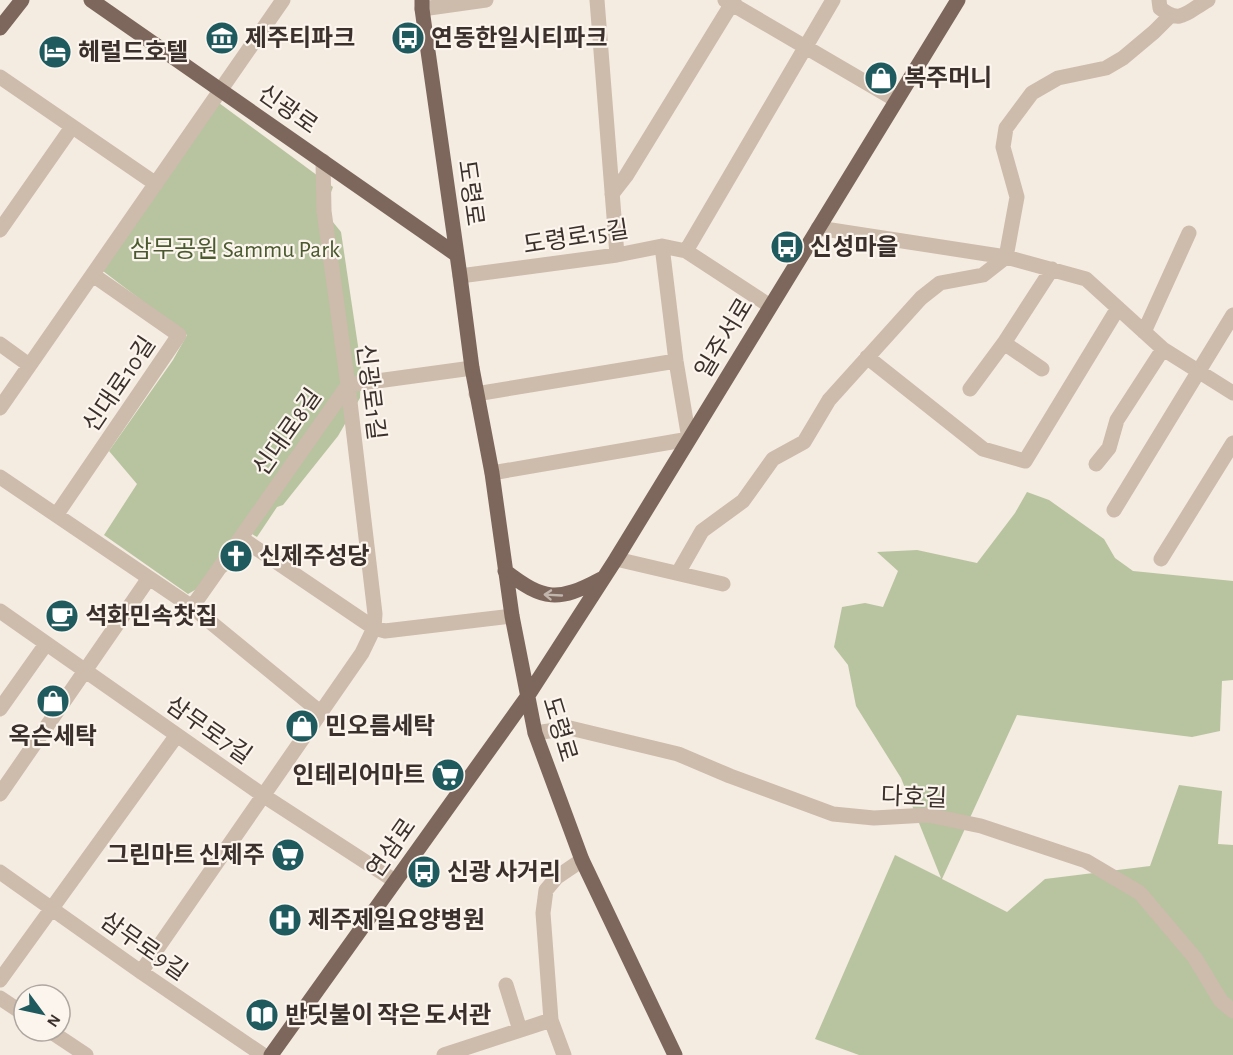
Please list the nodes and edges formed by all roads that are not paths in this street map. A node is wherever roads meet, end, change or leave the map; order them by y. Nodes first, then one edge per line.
1 (21, 0) edge
2 (91, 0) edge
3 (284, 0) edge
4 (486, 0) edge
5 (597, 0) edge
6 (833, 0) edge
7 (958, 0) edge
8 (1159, 0) edge
9 (1208, 0) edge
10 (730, 1) edge
11 (422, 4) edge
12 (1170, 16) junction
13 (0, 28) edge
14 (805, 48) junction
15 (2, 83) edge
16 (222, 90) junction
17 (896, 100) junction
18 (72, 127) junction
19 (323, 161) junction
20 (156, 184) junction
21 (612, 194) junction
22 (818, 228) junction
23 (0, 230) edge
24 (1189, 233) dead end
25 (662, 246) junction
26 (686, 251) junction
27 (458, 255) junction
28 (616, 255) junction
29 (1006, 257) junction
30 (1052, 269) junction
31 (93, 275) junction
32 (460, 276) junction
33 (770, 306) junction
34 (1118, 308) junction
35 (1233, 315) edge
36 (1144, 332) junction
37 (0, 344) edge
38 (1004, 344) junction
39 (1163, 349) junction
40 (867, 357) junction
41 (676, 361) junction
42 (29, 365) junction
43 (472, 368) junction
44 (1042, 369) dead end
45 (1198, 373) junction
46 (348, 384) junction
47 (970, 388) dead end
48 (1233, 393) edge
49 (476, 394) junction
50 (0, 408) edge
51 (689, 439) junction
52 (1233, 443) edge
53 (1096, 464) dead end
54 (492, 473) junction
55 (0, 477) edge
56 (1114, 510) dead end
57 (57, 514) junction
58 (241, 538) junction
59 (616, 559) junction
60 (1161, 559) dead end
61 (505, 571) junction
62 (678, 573) junction
63 (149, 578) junction
64 (604, 578) junction
65 (723, 584) dead end
66 (192, 607) junction
67 (0, 611) edge
68 (512, 616) junction
69 (374, 628) junction
70 (46, 644) junction
71 (86, 672) junction
72 (527, 697) junction
73 (1, 706) edge
74 (320, 712) junction
75 (535, 733) junction
76 (177, 735) junction
77 (0, 794) edge
78 (264, 796) junction
79 (582, 860) junction
80 (0, 872) edge
81 (395, 881) junction
82 (51, 908) junction
83 (141, 972) junction
84 (0, 980) edge
85 (506, 985) dead end
86 (1233, 1011) edge
87 (551, 1020) junction
88 (520, 1030) junction
89 (68, 1043) edge
90 (86, 1055) edge
91 (263, 1055) edge
92 (271, 1055) edge
93 (444, 1055) edge
94 (564, 1055) edge
95 (675, 1055) edge

1 - 13 main road
2 - 16 main road, 신광로
3 - 16 street
4 - 11 street
5 - 21 street
6 - 14 street
7 - 17 main road, 일주서로
8 - 12 street
9 - 12 street
10 - 14 street
10 - 21 street
11 - 27 main road, 도령로
12 - 29 street
14 - 17 street
14 - 26 street
15 - 18 street
16 - 19 main road, 신광로
16 - 20 street
17 - 22 main road, 일주서로
18 - 20 street
18 - 23 street
19 - 27 main road, 신광로
19 - 46 street, 신광로1길
20 - 31 street
21 - 28 street
22 - 29 street
22 - 33 main road, 일주서로
24 - 36 street
25 - 26 street, 도령로15길
25 - 28 street, 도령로15길
25 - 41 street, 도령로15길
26 - 33 street, 도령로15길
27 - 32 main road, 도령로
28 - 32 street, 도령로15길
29 - 30 street
29 - 40 street
30 - 34 street
30 - 38 street
31 - 42 street
31 - 57 street, 신대로10길
32 - 43 main road, 도령로
33 - 51 main road, 일주서로
34 - 36 street
34 - 40 street
35 - 45 street
36 - 39 street
37 - 42 street
38 - 44 street
38 - 47 street
39 - 45 street
39 - 53 street
40 - 62 street
41 - 49 street
41 - 51 street, 도령로15길
42 - 50 street
43 - 46 street, 신대로8길
43 - 49 main road, 도령로
45 - 48 street
45 - 56 street
46 - 58 street, 신대로8길
46 - 69 street, 신광로1길
49 - 54 main road, 도령로
51 - 54 street
51 - 59 main road, 일주서로
52 - 60 street
54 - 61 main road, 도령로
55 - 57 street
57 - 63 street
58 - 66 street, 신대로8길
58 - 69 street
59 - 62 street
59 - 64 main road, 일주서로
64 -> 61 main road
61 - 68 main road, 도령로
62 - 65 street
63 - 66 street
63 - 71 street
64 - 72 main road, 일주서로
66 - 74 street
67 - 70 street, 삼무로7길
68 - 69 street
68 - 72 main road, 도령로
69 - 74 street, 신광로1길
70 - 71 street, 삼무로7길
70 - 73 street
71 - 76 street, 삼무로7길
71 - 77 street
72 - 75 main road, 도령로
72 - 81 main road, 연삼로
74 - 78 street, 신광로1길
75 - 79 main road, 도령로
75 - 86 street, 다호길
76 - 78 street, 삼무로7길
76 - 82 street
78 - 81 street, 삼무로7길
78 - 83 street, 신광로1길
79 - 87 street
79 - 95 main road, 도령로
80 - 82 street, 삼무로9길
81 - 92 main road, 연삼로
82 - 83 street, 삼무로9길
82 - 84 street
83 - 91 street, 삼무로9길
85 - 88 street
87 - 88 street
87 - 94 street
88 - 93 street
89 - 90 street

